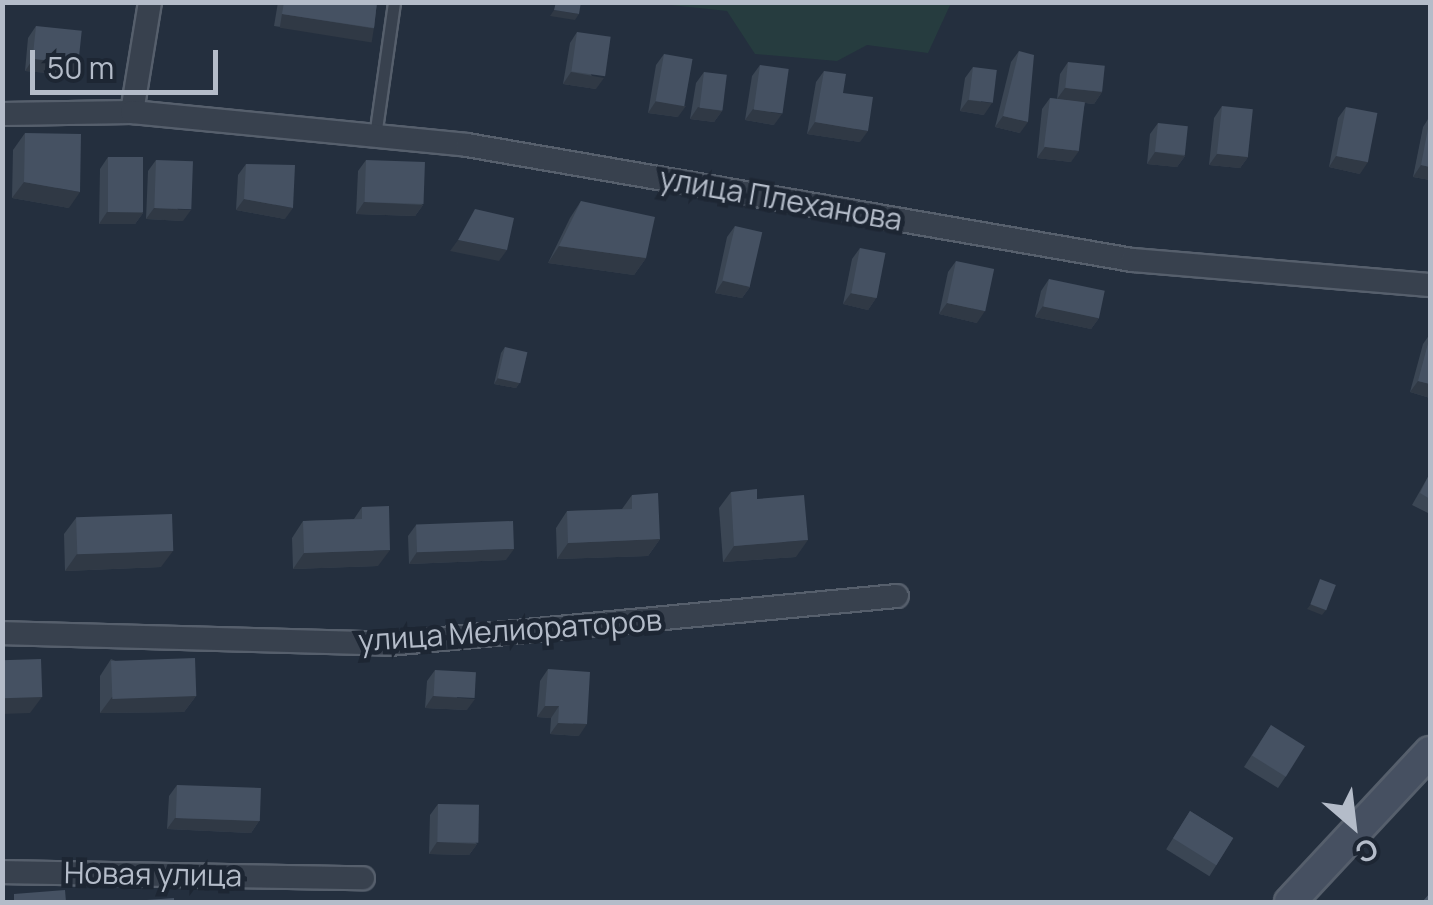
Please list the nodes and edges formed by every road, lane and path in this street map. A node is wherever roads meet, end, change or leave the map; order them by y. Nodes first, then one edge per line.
1 (150, 2) edge
2 (394, 2) edge
3 (132, 112) junction
4 (2, 114) edge
5 (375, 136) junction
6 (1430, 285) edge
7 (896, 596) dead end
8 (2, 633) edge
9 (1430, 752) edge
10 (2, 872) edge
11 (363, 878) dead end
12 (1290, 902) edge

1 - 3 street
2 - 5 lane
3 - 4 street, улица Плеханова
3 - 5 street, улица Плеханова
5 - 6 street, улица Плеханова
7 - 8 street, улица Мелиораторов
9 - 12 main road
10 - 11 street, Новая улица

